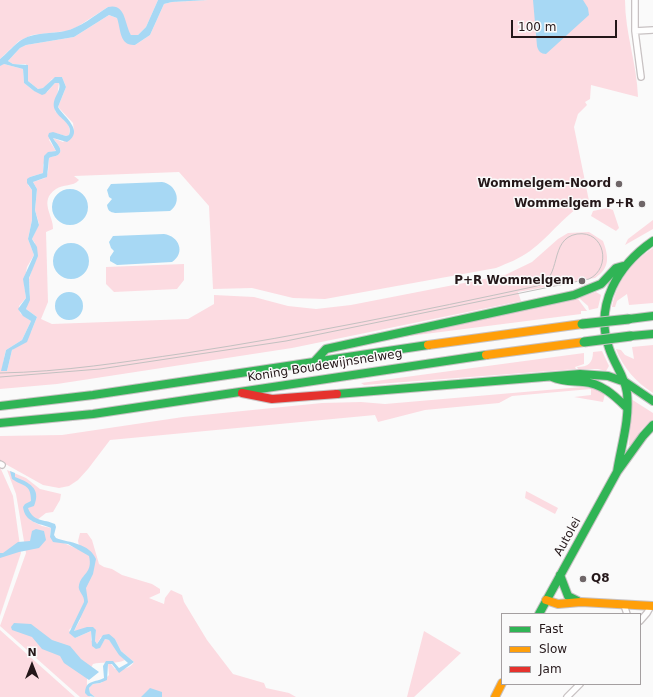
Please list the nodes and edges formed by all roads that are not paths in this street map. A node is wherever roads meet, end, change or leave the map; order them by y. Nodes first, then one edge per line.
1 (635, 0) edge
2 (653, 30) edge
3 (635, 31) junction
4 (641, 77) dead end
5 (653, 240) edge
6 (622, 266) junction
7 (653, 316) edge
8 (653, 334) edge
9 (314, 362) junction
10 (550, 377) junction
11 (625, 382) junction
12 (234, 392) junction
13 (653, 401) edge
14 (0, 406) edge
15 (626, 407) junction
16 (0, 423) edge
17 (653, 425) edge
18 (617, 472) junction
19 (560, 575) junction
20 (546, 600) junction
21 (581, 602) junction
22 (624, 605) junction
23 (652, 606) edge
24 (540, 613) edge
25 (627, 613) edge
26 (641, 620) edge
27 (501, 685) edge
28 (579, 685) edge
29 (495, 697) edge
30 (567, 697) edge

1 - 3 street
2 - 3 street
3 - 4 street
5 - 6 main road, Autolei
6 - 9 main road
6 - 11 main road, Autolei
7 - 9 main road, Koning Boudewijnsnelweg, bridge
8 - 12 main road, Koning Boudewijnsnelweg, bridge
9 - 14 main road, Koning Boudewijnsnelweg
10 - 11 main road
10 - 12 main road
10 - 15 main road
11 - 13 main road
11 - 15 main road, Autolei
12 - 16 main road, Koning Boudewijnsnelweg
15 - 18 main road, Autolei
17 - 18 main road, Autolei
18 - 19 main road, Autolei
19 - 20 main road, Autolei
19 - 21 main road
20 - 21 main road
20 - 24 main road, Autolei
21 - 22 main road
22 - 23 main road
22 - 25 street
23 - 26 street
27 - 29 main road
28 - 30 street

